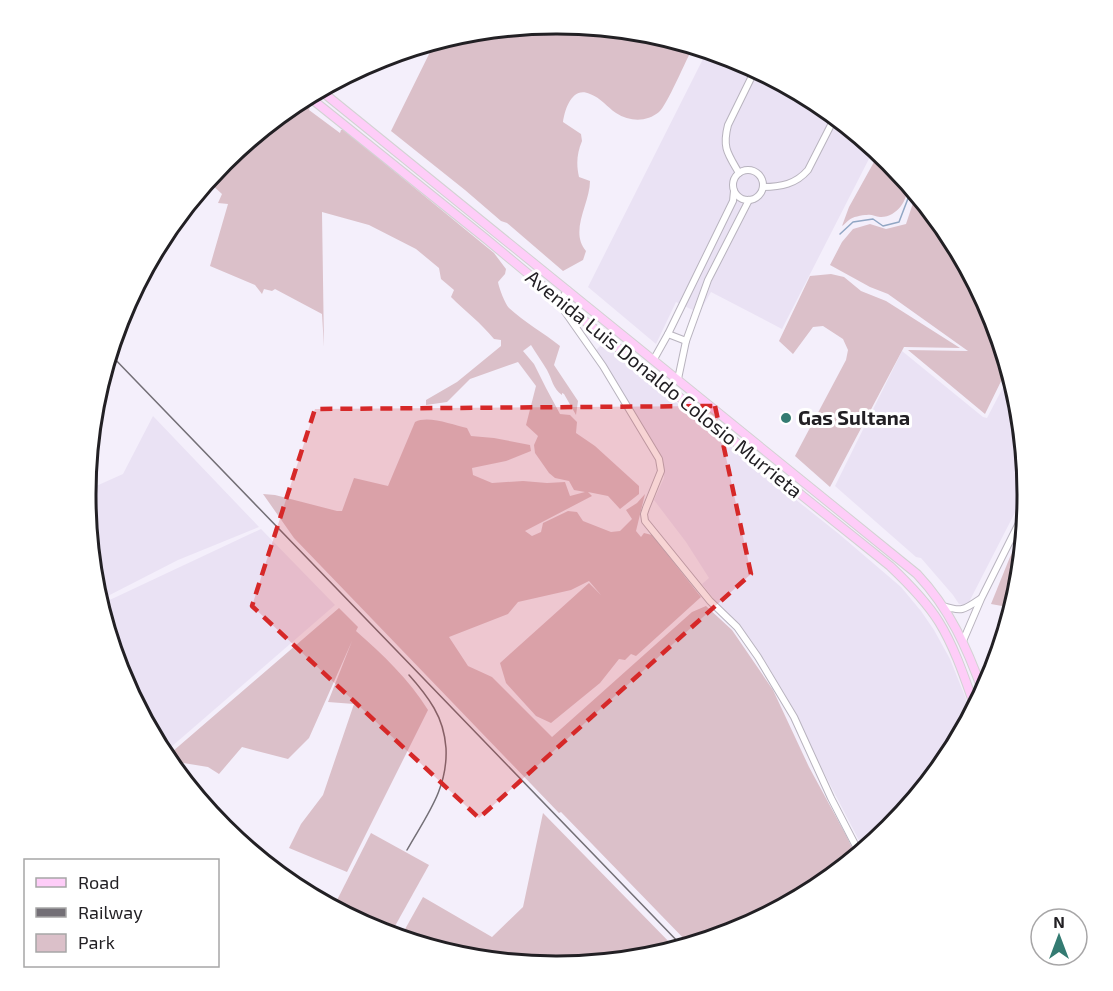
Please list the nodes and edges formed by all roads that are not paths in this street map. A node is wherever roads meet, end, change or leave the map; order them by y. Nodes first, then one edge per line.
1 (751, 78) edge
2 (327, 96) edge
3 (316, 102) edge
4 (831, 125) edge
5 (739, 173) junction
6 (764, 187) junction
7 (734, 191) junction
8 (749, 201) junction
9 (568, 290) junction
10 (560, 300) junction
11 (668, 334) junction
12 (686, 341) junction
13 (654, 359) junction
14 (678, 379) junction
15 (1017, 527) edge
16 (872, 536) junction
17 (863, 545) junction
18 (981, 599) junction
19 (943, 606) junction
20 (963, 641) junction
21 (979, 679) edge
22 (971, 697) edge
23 (856, 846) edge

1 - 5 street
2 - 9 main road, Avenida Luis Donaldo Colosio Murrieta
3 - 10 main road, Avenida Luis Donaldo Colosio Murrieta
4 - 6 street
5 - 6 street
5 - 7 street
6 - 8 street
7 - 8 street
7 - 11 street
8 - 12 street
9 - 10 street
9 - 13 main road, Avenida Luis Donaldo Colosio Murrieta
10 - 17 main road, Avenida Luis Donaldo Colosio Murrieta
10 - 23 street
11 - 12 street
11 - 13 street
12 - 14 street
13 - 14 main road, Avenida Luis Donaldo Colosio Murrieta
14 - 16 main road, Avenida Luis Donaldo Colosio Murrieta
15 - 18 street
16 - 17 main road
16 - 19 main road, Avenida Luis Donaldo Colosio Murrieta
17 - 22 main road, Avenida Luis Donaldo Colosio Murrieta
18 - 19 street
18 - 20 street
19 - 20 main road, Avenida Luis Donaldo Colosio Murrieta
20 - 21 main road, Avenida Luis Donaldo Colosio Murrieta

